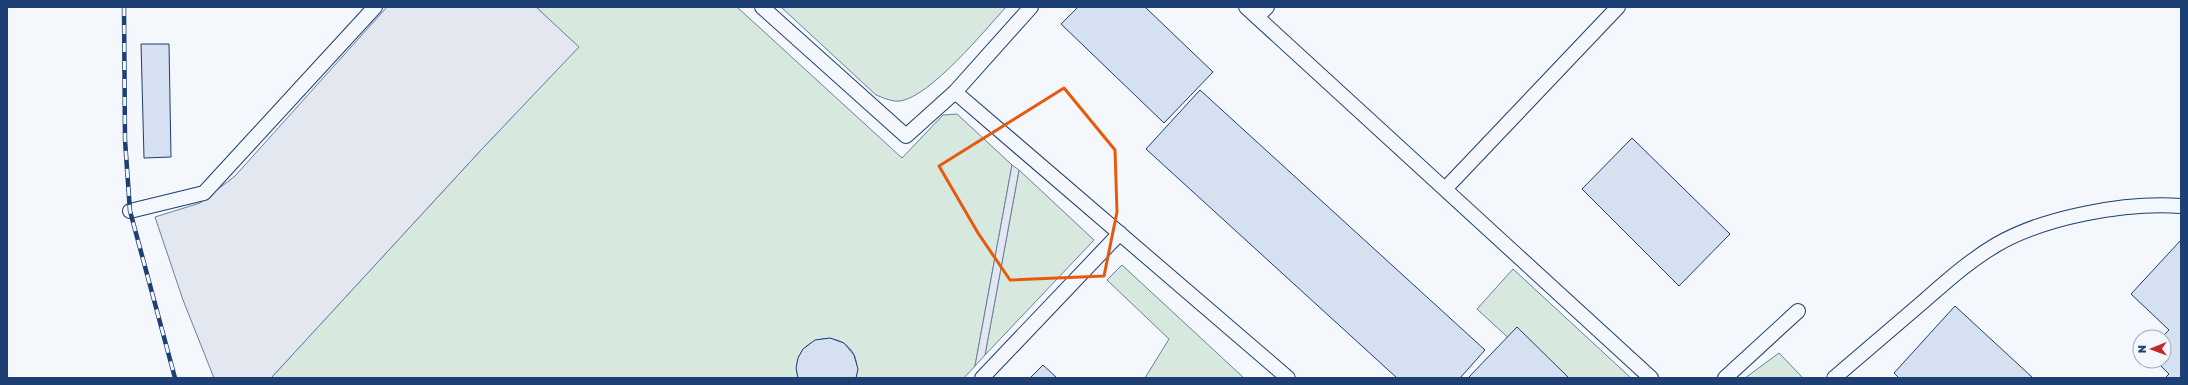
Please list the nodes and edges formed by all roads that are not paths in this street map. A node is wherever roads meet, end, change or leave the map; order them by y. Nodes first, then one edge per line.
1 (375, 7) edge
2 (762, 7) edge
3 (1032, 7) edge
4 (1246, 7) edge
5 (1618, 7) edge
6 (1262, 12) edge
7 (955, 92) junction
8 (1445, 189) junction
9 (2181, 206) edge
10 (130, 211) dead end
11 (1120, 234) junction
12 (1798, 311) dead end
13 (982, 378) edge
14 (1288, 378) edge
15 (1651, 378) edge
16 (1725, 378) edge
17 (1834, 378) edge

1 - 10 lane
2 - 7 lane
3 - 7 lane
4 - 6 lane
5 - 8 lane
6 - 8 lane
7 - 11 lane
8 - 15 lane
9 - 17 lane
11 - 13 lane
11 - 14 lane
12 - 16 lane

